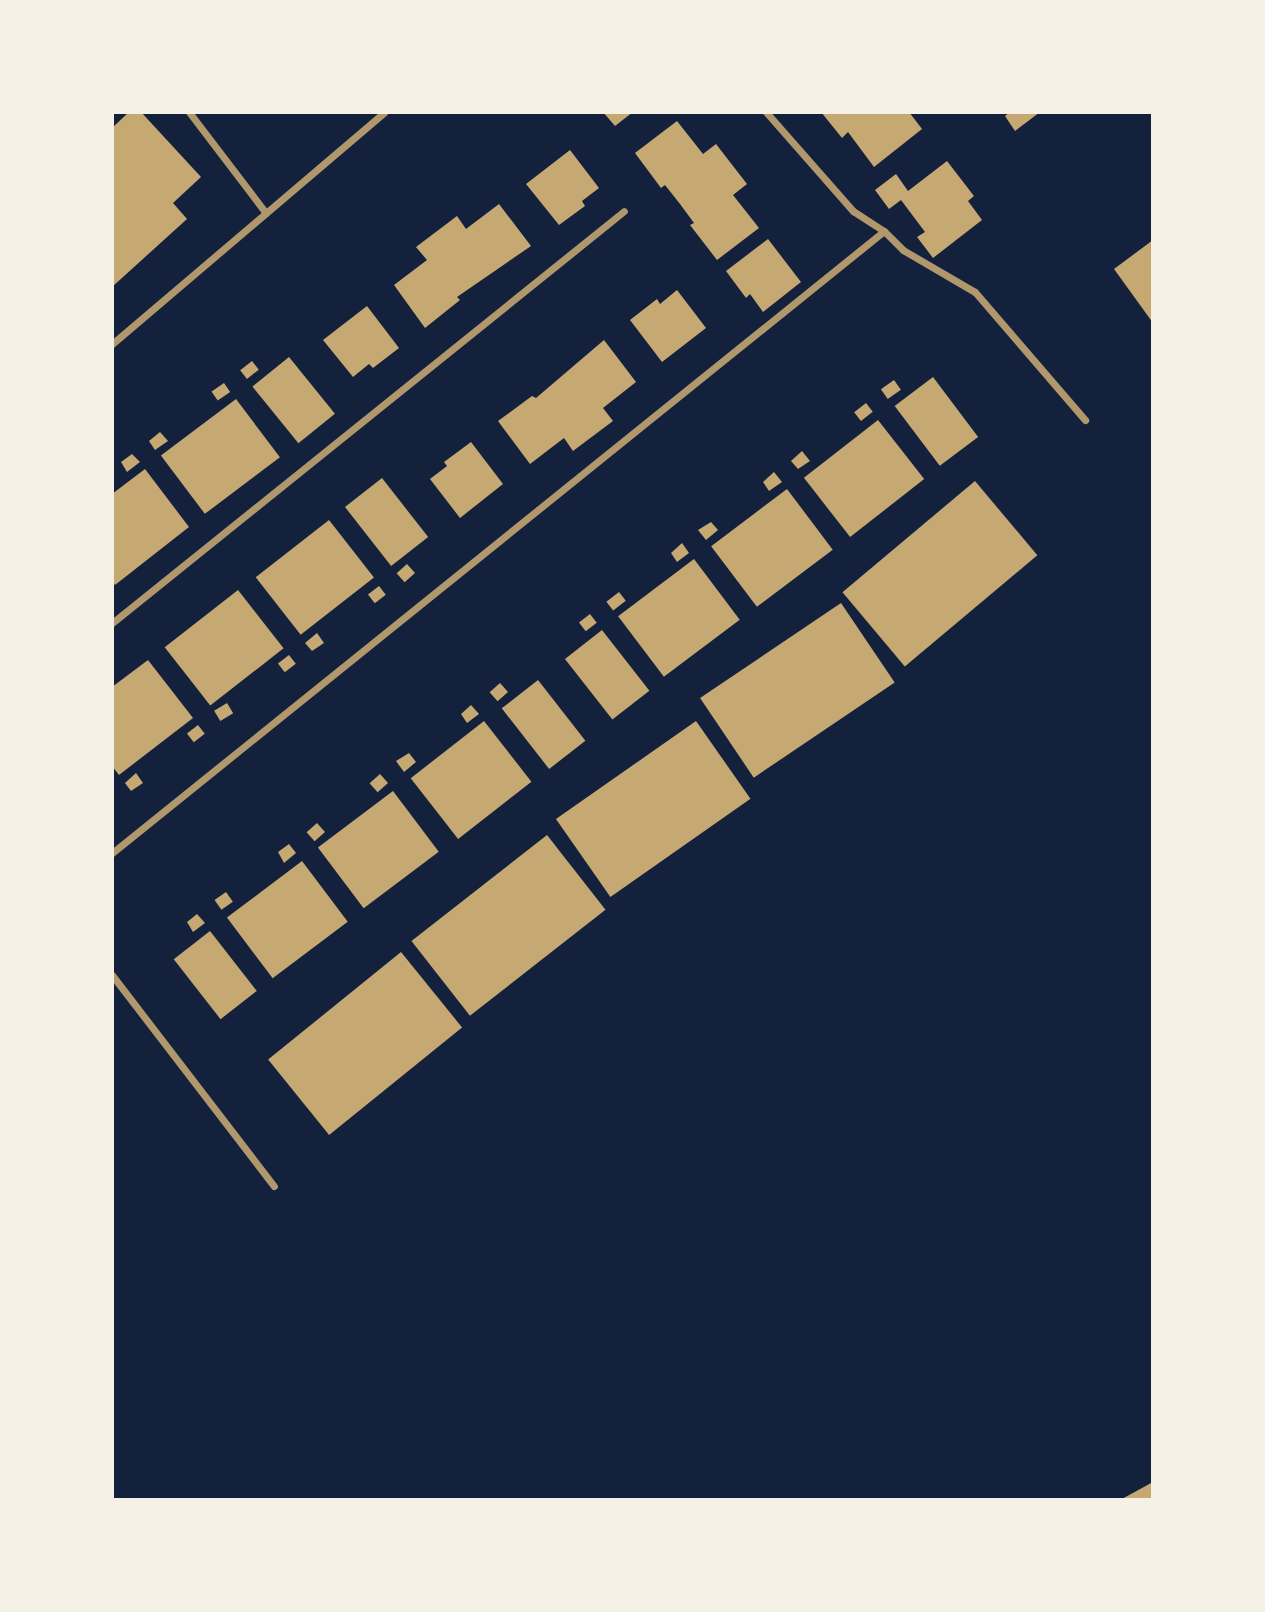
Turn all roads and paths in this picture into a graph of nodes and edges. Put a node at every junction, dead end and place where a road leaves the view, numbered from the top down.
1 (189, 112) edge
2 (385, 112) edge
3 (766, 112) edge
4 (624, 211) dead end
5 (266, 213) junction
6 (884, 231) junction
7 (112, 344) edge
8 (1084, 420) dead end
9 (112, 623) edge
10 (112, 853) edge
11 (112, 975) edge
12 (274, 1186) dead end

1 - 5 street
2 - 5 street
3 - 6 street
4 - 9 street
5 - 7 street
6 - 8 street
6 - 10 street
11 - 12 street

